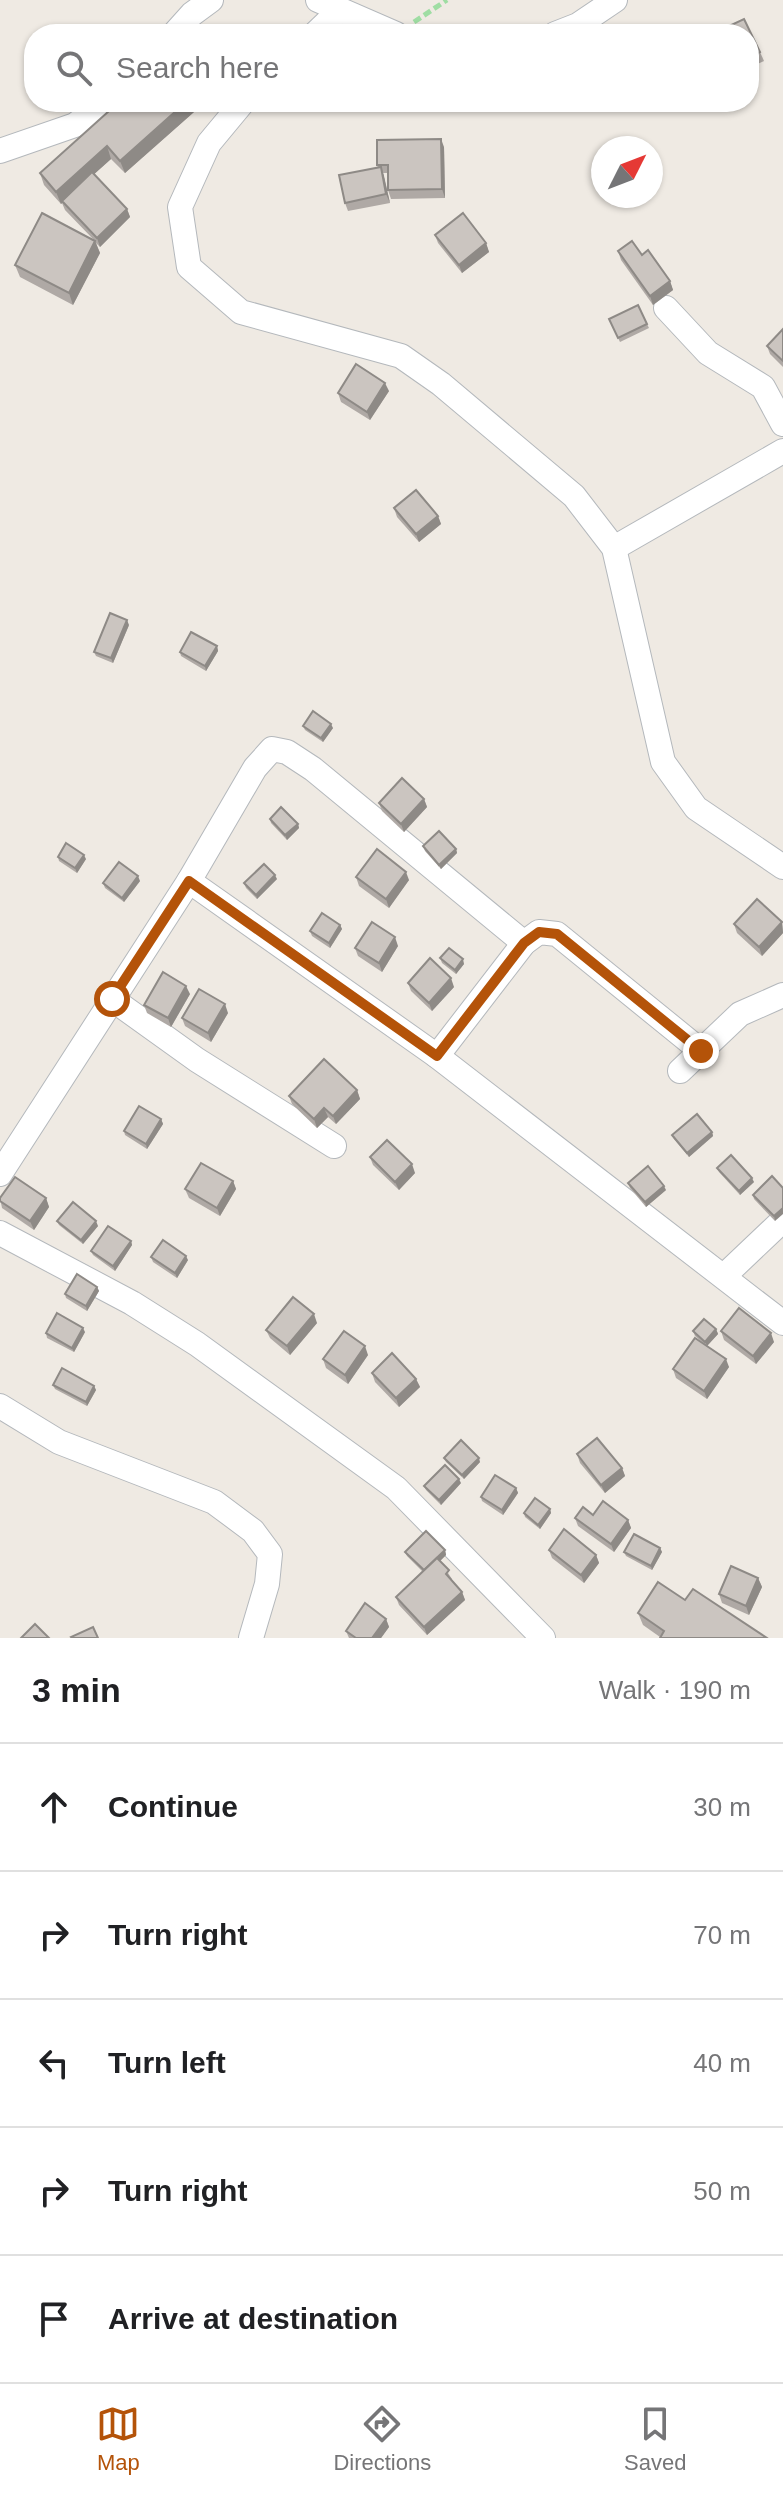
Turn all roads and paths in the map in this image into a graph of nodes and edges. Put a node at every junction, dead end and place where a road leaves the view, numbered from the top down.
1 (211, 0) edge
2 (318, 0) edge
3 (447, 0) edge
4 (615, 0) edge
5 (339, 11) junction
6 (183, 24) edge
7 (325, 24) edge
8 (371, 24) edge
9 (411, 24) edge
10 (579, 24) edge
11 (92, 112) edge
12 (235, 112) edge
13 (0, 151) edge
14 (666, 308) dead end
15 (783, 424) edge
16 (783, 451) edge
17 (614, 548) junction
18 (783, 867) edge
19 (189, 881) junction
20 (524, 943) junction
21 (783, 995) edge
22 (112, 999) junction
23 (701, 1051) junction
24 (437, 1056) junction
25 (680, 1071) dead end
26 (334, 1146) dead end
27 (0, 1174) edge
28 (783, 1220) edge
29 (0, 1233) edge
30 (724, 1276) junction
31 (783, 1323) edge
32 (0, 1406) edge
33 (251, 1638) edge
34 (543, 1638) edge

1 - 6 street
2 - 5 street
3 - 9 path
4 - 10 street
5 - 7 street
5 - 8 street
11 - 13 street
12 - 17 street
14 - 15 street
16 - 17 street
17 - 18 street
19 - 20 street
19 - 22 street
19 - 24 street
20 - 23 street
20 - 24 street
21 - 23 street
22 - 26 street
22 - 27 street
23 - 25 street
24 - 30 street
28 - 30 street
29 - 34 street
30 - 31 street
32 - 33 street

